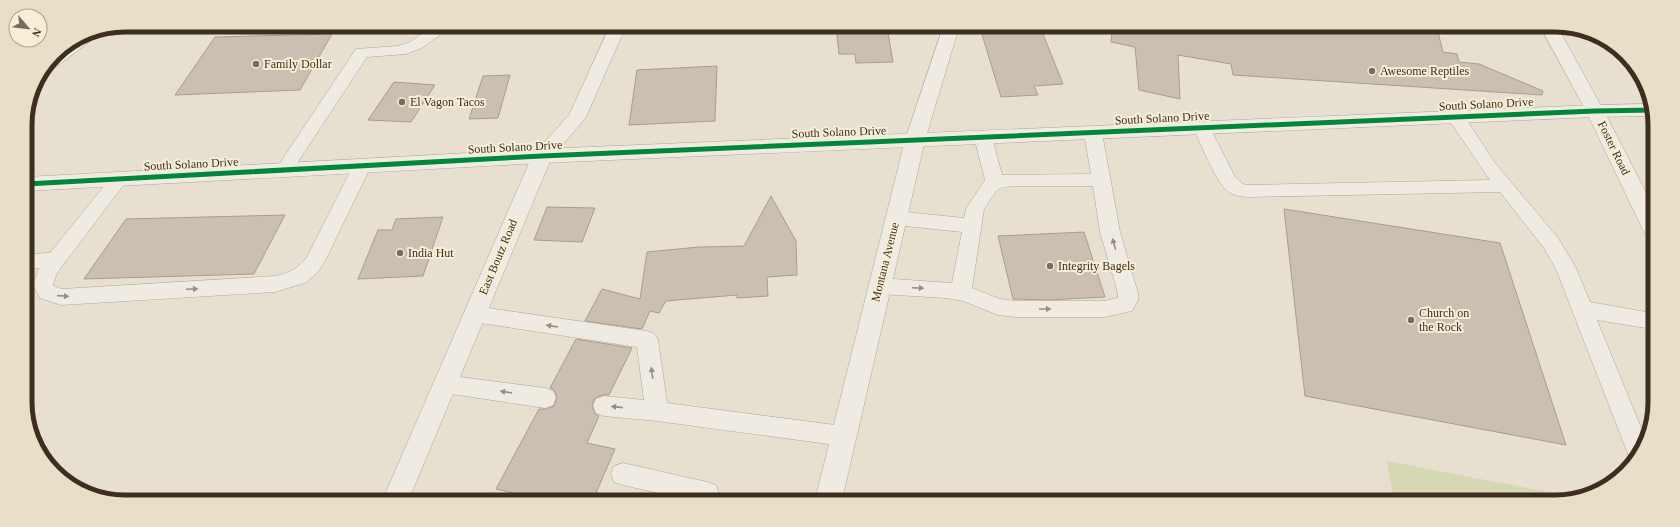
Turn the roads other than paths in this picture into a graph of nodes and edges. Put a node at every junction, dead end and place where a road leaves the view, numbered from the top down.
1 (434, 32) edge
2 (615, 32) edge
3 (949, 32) edge
4 (1551, 32) edge
5 (1647, 110) edge
6 (1595, 111) junction
7 (1456, 117) junction
8 (1202, 128) junction
9 (1093, 133) junction
10 (983, 137) junction
11 (915, 140) junction
12 (542, 156) junction
13 (362, 166) junction
14 (284, 170) junction
15 (119, 179) junction
16 (1102, 180) junction
17 (995, 182) junction
18 (32, 184) edge
19 (1504, 186) junction
20 (896, 218) junction
21 (1648, 218) edge
22 (972, 226) junction
23 (56, 260) junction
24 (32, 261) edge
25 (879, 286) junction
26 (961, 293) junction
27 (1583, 309) junction
28 (474, 314) junction
29 (1648, 320) edge
30 (445, 384) junction
31 (544, 398) dead end
32 (604, 406) dead end
33 (658, 411) junction
34 (843, 436) junction
35 (1637, 447) edge
36 (623, 474) dead end
37 (398, 495) edge
38 (705, 495) edge
39 (829, 495) edge

1 - 14 lane
2 - 12 street, East Boutz Road
3 - 11 street, Montana Avenue
4 - 6 street, Foster Road
5 - 6 street, South Solano Drive
6 - 7 street, South Solano Drive
6 - 21 street, Foster Road
7 - 8 street, South Solano Drive
7 - 19 lane
8 - 9 street, South Solano Drive
8 - 19 lane
9 - 10 street, South Solano Drive
9 - 16 lane
10 - 11 street, South Solano Drive
10 - 17 lane
11 - 12 street, South Solano Drive
11 - 20 street, Montana Avenue
12 - 13 street, South Solano Drive
12 - 28 street, East Boutz Road
13 - 14 street, South Solano Drive
23 -> 13 lane
14 - 15 street, South Solano Drive
15 - 18 street, South Solano Drive
15 - 23 lane
16 - 17 lane
26 -> 16 lane
17 - 22 lane
19 - 27 lane
20 - 22 lane
20 - 25 street, Montana Avenue
22 - 26 lane
23 - 24 lane
25 -> 26 lane
25 - 34 street, Montana Avenue
27 - 29 lane
27 - 35 lane
28 - 30 street, East Boutz Road
33 -> 28 lane
31 -> 30 lane
30 - 37 street, East Boutz Road
33 -> 32 lane
33 - 34 lane
34 - 39 street, Montana Avenue
36 - 38 lane

